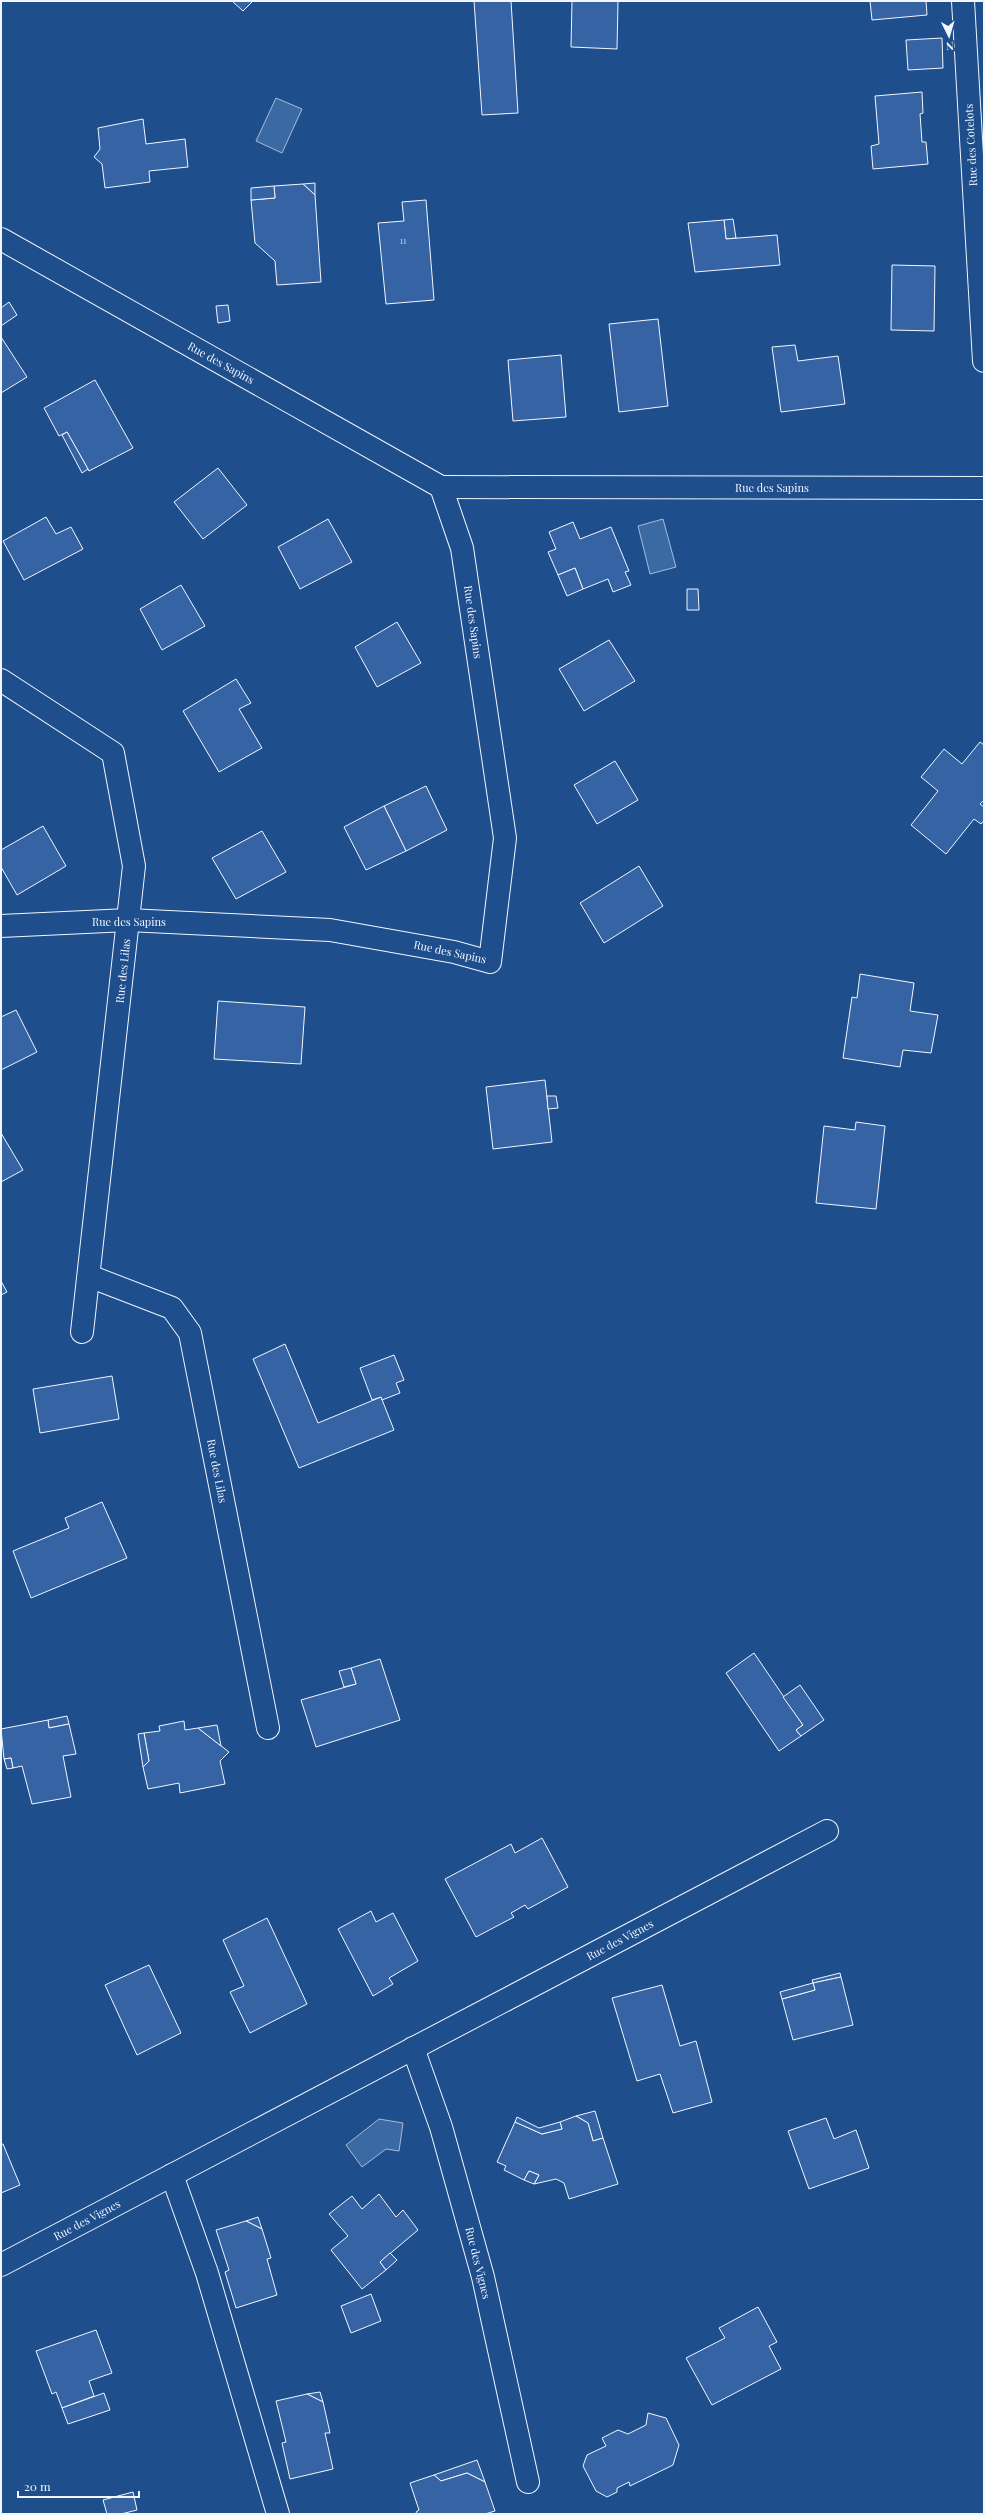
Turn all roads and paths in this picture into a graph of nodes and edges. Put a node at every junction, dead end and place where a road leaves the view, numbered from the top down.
1 (963, 1) edge
2 (1, 239) edge
3 (984, 361) edge
4 (441, 487) junction
5 (984, 488) edge
6 (1, 680) edge
7 (128, 920) junction
8 (1, 926) edge
9 (89, 1276) junction
10 (82, 1332) dead end
11 (268, 1728) dead end
12 (827, 1832) dead end
13 (413, 2048) junction
14 (172, 2175) junction
15 (1, 2265) edge
16 (528, 2482) dead end
17 (278, 2514) edge

1 - 3 street, Rue des Cotelots
2 - 4 street, Rue des Sapins
4 - 5 street, Rue des Sapins
4 - 7 street, Rue des Sapins
6 - 7 street, Rue des Lilas
7 - 8 street, Rue des Sapins
7 - 9 street, Rue des Lilas
9 - 10 street, Rue des Lilas
9 - 11 street, Rue des Lilas
12 - 13 street, Rue des Vignes
13 - 14 street, Rue des Vignes
13 - 16 street, Rue des Vignes
14 - 15 street, Rue des Vignes
14 - 17 street

